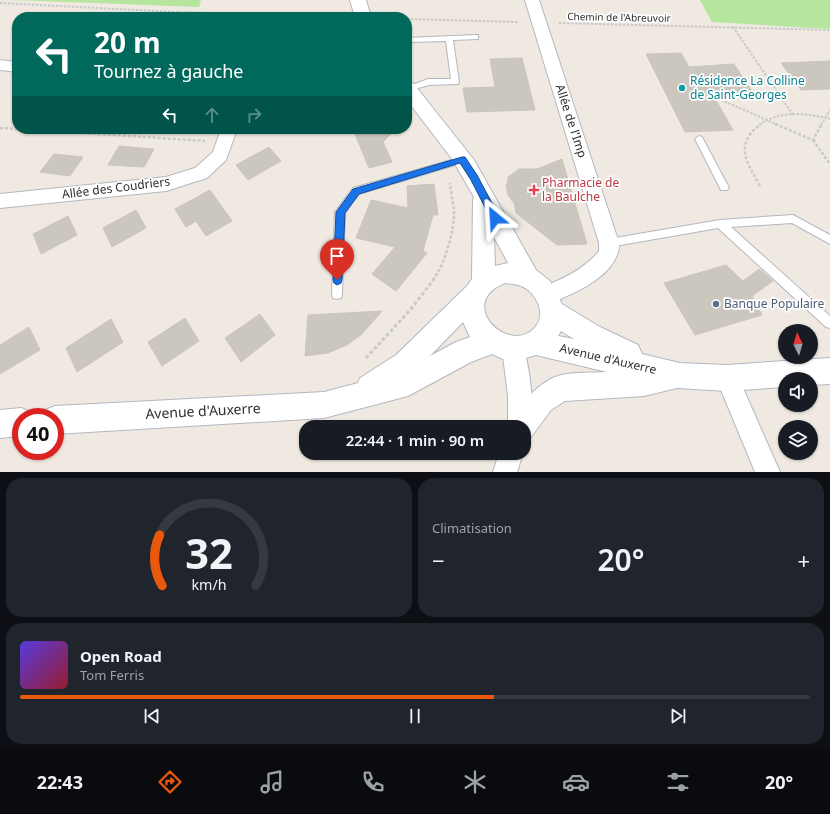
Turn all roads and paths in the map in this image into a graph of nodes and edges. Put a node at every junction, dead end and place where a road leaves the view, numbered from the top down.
1 (358, 0) edge
2 (532, 0) edge
3 (1, 4) edge
4 (176, 12) edge
5 (362, 12) edge
6 (412, 19) edge
7 (539, 22) junction
8 (733, 27) junction
9 (830, 30) edge
10 (475, 37) dead end
11 (449, 38) junction
12 (412, 40) edge
13 (0, 65) edge
14 (12, 66) edge
15 (412, 87) edge
16 (412, 93) edge
17 (710, 95) dead end
18 (830, 110) edge
19 (793, 115) junction
20 (826, 118) junction
21 (830, 119) edge
22 (767, 121) junction
23 (0, 128) edge
24 (12, 129) edge
25 (169, 134) edge
26 (227, 136) edge
27 (699, 139) dead end
28 (813, 140) junction
29 (462, 160) junction
30 (830, 164) edge
31 (443, 166) junction
32 (760, 186) dead end
33 (724, 187) dead end
34 (483, 195) junction
35 (0, 201) edge
36 (720, 224) junction
37 (830, 240) edge
38 (609, 243) junction
39 (528, 278) junction
40 (479, 288) junction
41 (337, 294) dead end
42 (549, 303) junction
43 (825, 313) edge
44 (830, 323) edge
45 (514, 344) junction
46 (365, 359) dead end
47 (830, 371) edge
48 (680, 376) junction
49 (727, 378) junction
50 (351, 398) junction
51 (64, 419) edge
52 (520, 420) edge
53 (526, 420) edge
54 (12, 423) edge
55 (0, 424) edge
56 (509, 460) edge
57 (505, 472) edge
58 (768, 472) edge

1 - 5 main road
2 - 7 street, Allée de l'Imp
3 - 4 path
6 - 7 path, Chemin de l'Abreuvoir
7 - 8 path, Chemin de l'Abreuvoir
7 - 38 street, Allée de l'Imp
8 - 9 path, Chemin de l'Abreuvoir
8 - 19 path
10 - 11 lane
11 - 12 lane
11 - 15 lane
13 - 14 street
16 - 29 main road
17 - 22 path
18 - 20 path
19 - 20 path
19 - 22 path
20 - 21 path
20 - 28 path
22 - 28 path
22 - 32 path
23 - 24 path
25 - 26 path
26 - 35 street, Allée des Coudriers
27 - 33 lane
28 - 30 path
29 - 31 lane
29 - 34 main road
31 - 41 lane
31 - 46 path
34 - 39 main road
34 - 40 main road
36 - 37 lane
36 - 38 lane
36 - 43 lane
38 - 42 street
39 - 40 main road
39 - 42 main road
40 - 45 main road
40 - 50 main road, Avenue d'Auxerre
42 - 45 main road
42 - 48 main road, Avenue d'Auxerre
43 - 44 lane
45 - 48 main road, Avenue d'Auxerre
45 - 50 main road, Avenue d'Auxerre
45 - 52 street
47 - 49 main road, Avenue d'Auxerre
48 - 49 main road, Avenue d'Auxerre
48 - 53 main road
49 - 58 street
50 - 51 main road, Avenue d'Auxerre
54 - 55 main road
56 - 57 street

